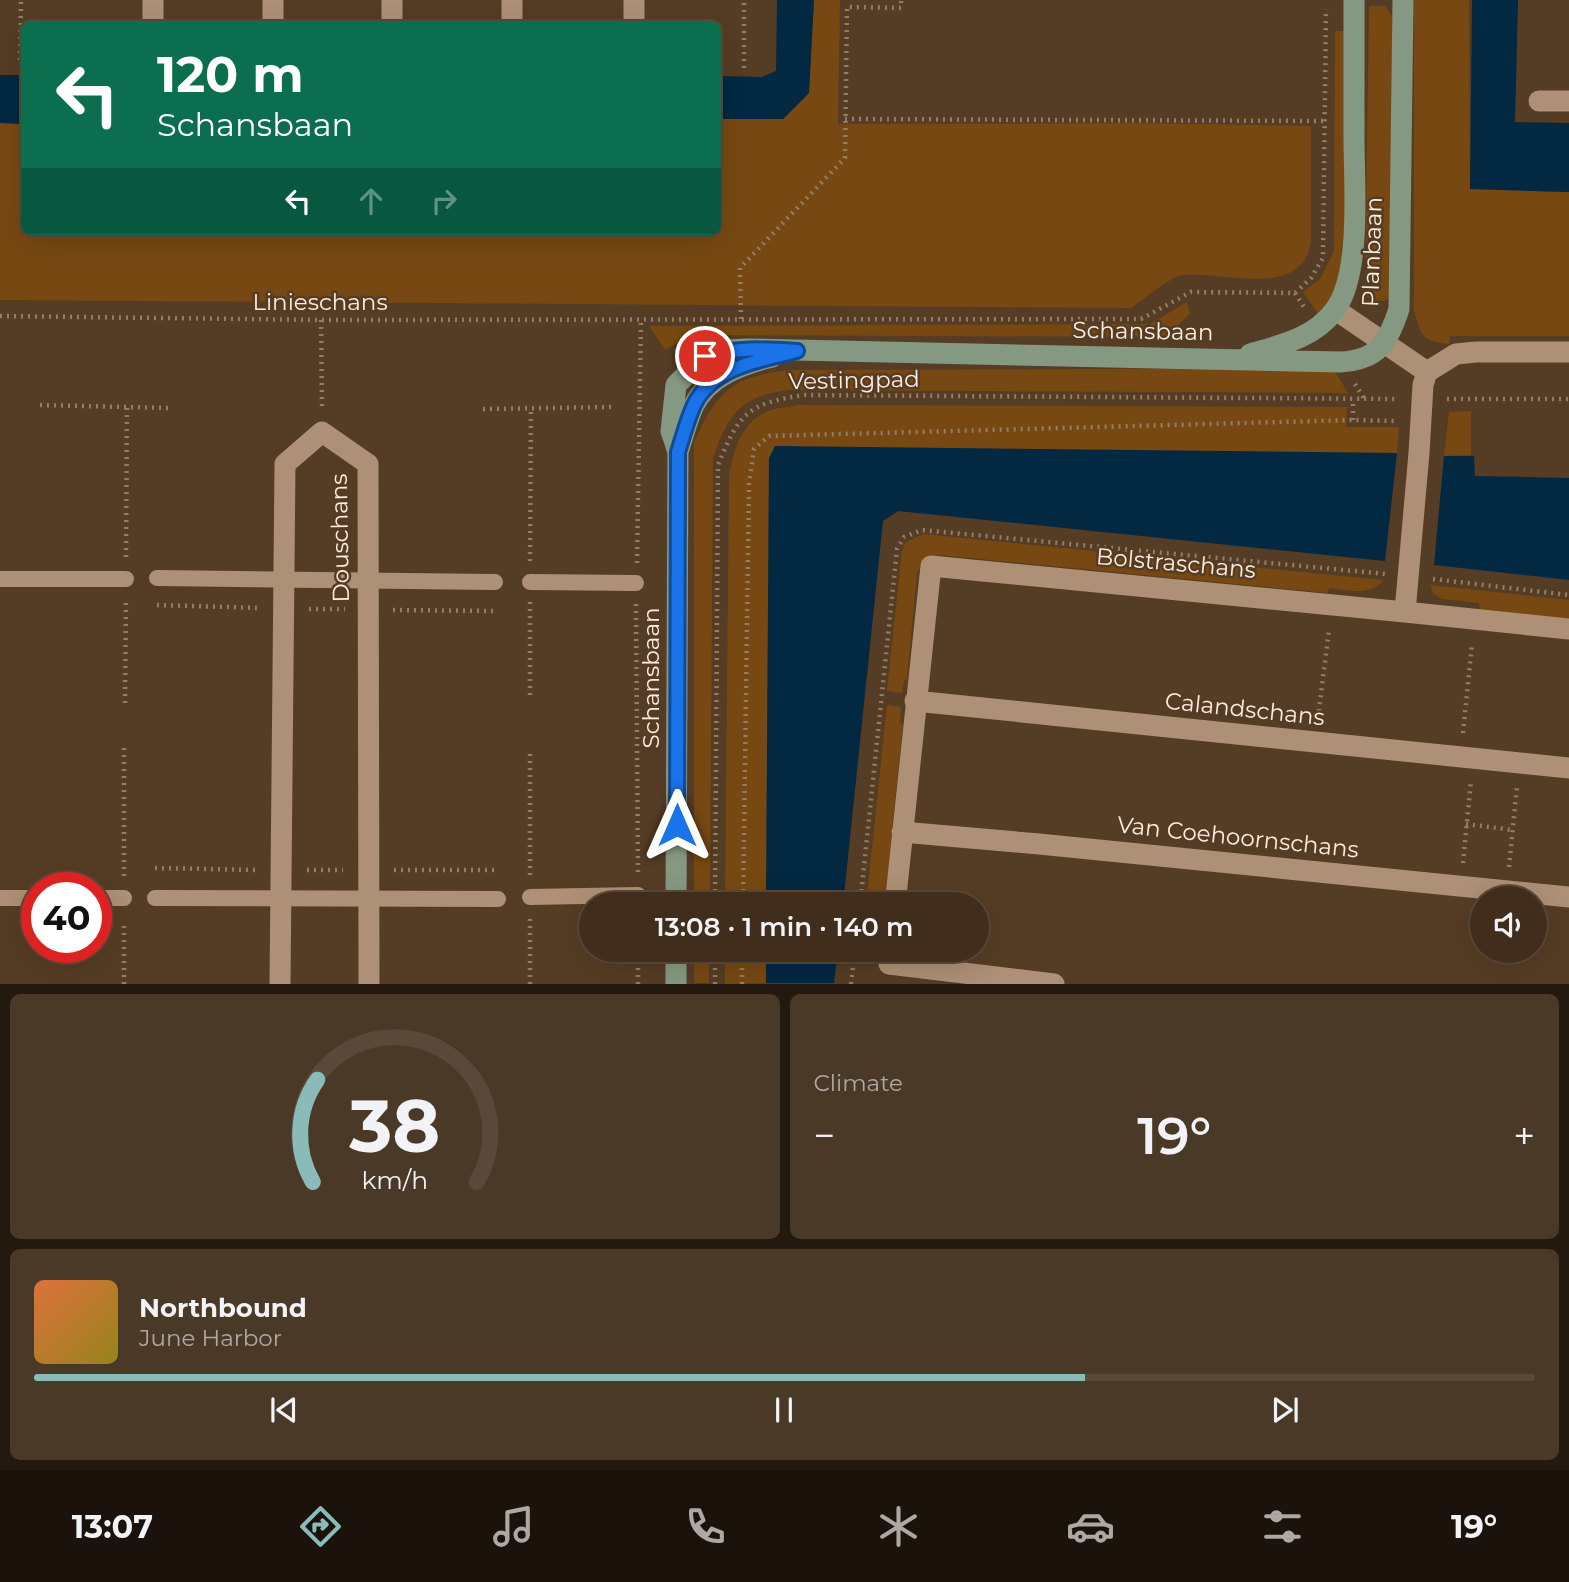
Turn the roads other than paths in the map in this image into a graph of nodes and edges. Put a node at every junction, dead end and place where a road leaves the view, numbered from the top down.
1 (153, 0) edge
2 (273, 0) edge
3 (392, 0) edge
4 (512, 0) edge
5 (634, 0) edge
6 (1354, 0) edge
7 (1403, 0) edge
8 (153, 21) edge
9 (273, 21) edge
10 (391, 21) edge
11 (512, 21) edge
12 (634, 21) edge
13 (1539, 101) dead end
14 (1569, 101) edge
15 (1336, 310) junction
16 (1385, 345) junction
17 (1569, 352) edge
18 (1236, 358) junction
19 (1427, 372) junction
20 (157, 578) dead end
21 (0, 579) edge
22 (126, 579) dead end
23 (284, 579) junction
24 (368, 581) junction
25 (495, 582) dead end
26 (530, 582) road end
27 (636, 583) road end
28 (1405, 611) junction
29 (1569, 629) edge
30 (915, 701) junction
31 (1569, 768) edge
32 (902, 832) junction
33 (676, 892) edge
34 (896, 892) edge
35 (579, 896) edge
36 (530, 897) road end
37 (1569, 897) edge
38 (0, 898) edge
39 (21, 898) edge
40 (112, 898) edge
41 (124, 898) road end
42 (155, 898) dead end
43 (281, 898) junction
44 (370, 899) junction
45 (498, 900) dead end
46 (676, 962) edge
47 (889, 966) edge
48 (280, 984) edge
49 (369, 984) edge
50 (676, 984) edge
51 (1054, 984) edge

1 - 8 street
2 - 9 street
3 - 10 street
4 - 11 street
5 - 12 street
6 - 15 street, Planbaan
7 - 16 street, Planbaan
13 - 14 street
15 - 16 street
15 - 18 street, Planbaan
16 - 18 street
16 - 19 street
17 - 19 street
18 - 33 street, Schansbaan
19 - 28 street
20 - 23 lane
21 - 22 lane
23 - 24 lane
23 - 24 street, Douschans
23 - 43 street, Douschans
24 - 25 lane
24 - 44 street, Douschans
26 - 27 lane
28 - 29 street, Bolstraschans
28 - 30 street, Bolstraschans
30 - 31 street, Calandschans
30 - 32 street, Bolstraschans
32 - 34 street, Bolstraschans
32 - 37 street, Van Coehoornschans
35 - 36 lane
38 - 39 lane
40 - 41 lane
42 - 43 lane
43 - 44 lane
43 - 48 street, Douschans
44 - 45 lane
44 - 49 street, Douschans
46 - 50 street
47 - 51 street

